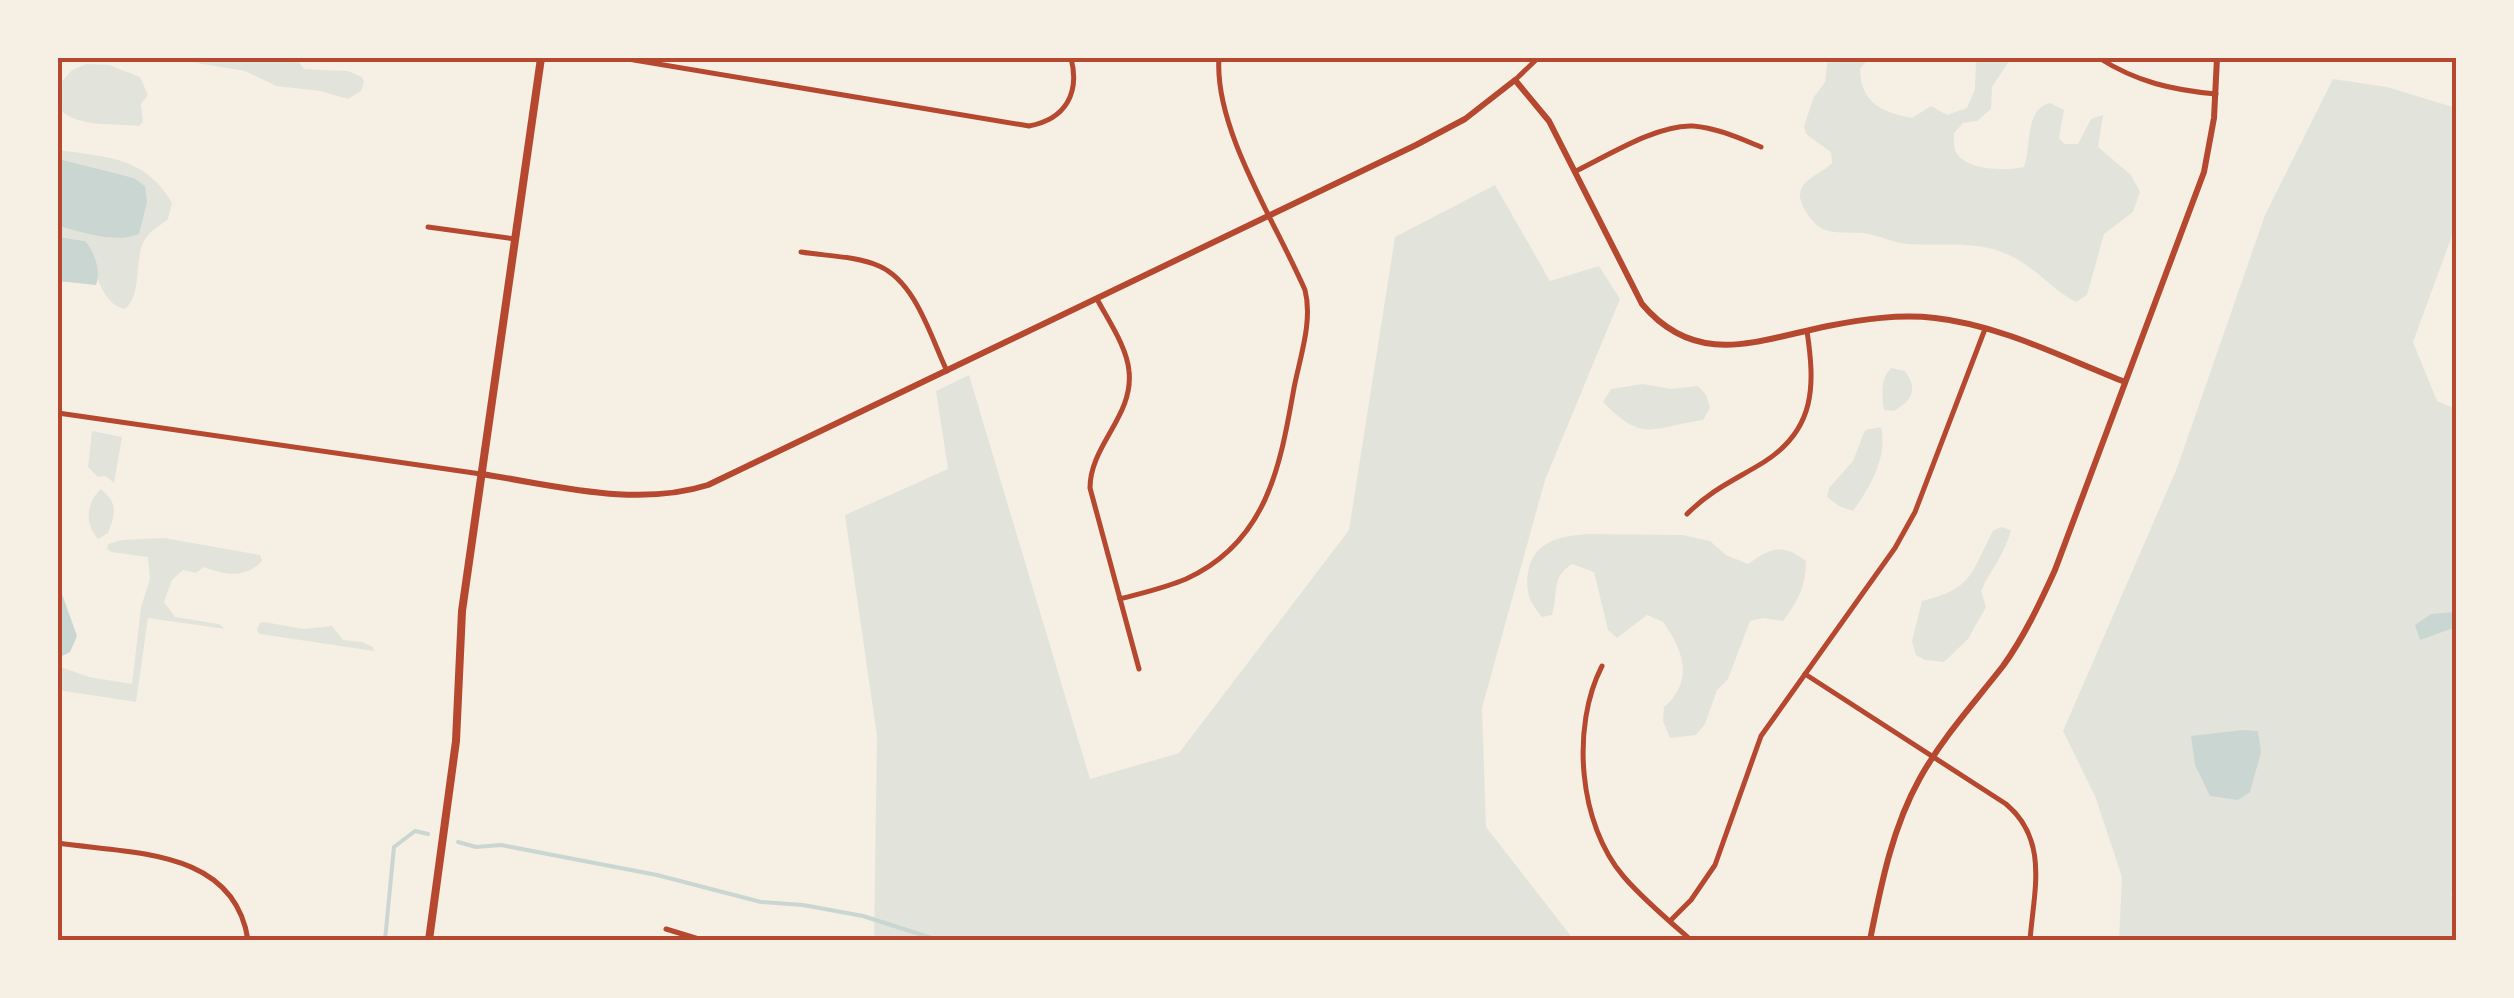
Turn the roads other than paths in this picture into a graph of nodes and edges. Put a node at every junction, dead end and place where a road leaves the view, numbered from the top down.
1 (541, 58) edge
2 (622, 58) edge
3 (1071, 58) edge
4 (1219, 58) edge
5 (1538, 58) edge
6 (2099, 58) edge
7 (2217, 58) edge
8 (1515, 80) junction
9 (2216, 94) junction
10 (1761, 146) dead end
11 (1576, 171) junction
12 (1270, 214) junction
13 (428, 227) dead end
14 (514, 240) junction
15 (801, 252) dead end
16 (1097, 299) junction
17 (1985, 330) junction
18 (1806, 331) junction
19 (947, 371) junction
20 (2125, 382) junction
21 (58, 413) edge
22 (481, 474) junction
23 (1687, 514) dead end
24 (1120, 599) junction
25 (1602, 666) dead end
26 (1140, 669) dead end
27 (1804, 674) junction
28 (1932, 757) junction
29 (58, 843) edge
30 (1670, 922) junction
31 (666, 929) dead end
32 (248, 940) edge
33 (429, 940) edge
34 (702, 940) edge
35 (1690, 940) edge
36 (1870, 940) edge
37 (2030, 940) edge

1 - 14 main road
2 - 3 street
4 - 12 street
5 - 8 street
6 - 9 street
7 - 9 street
8 - 11 street
8 - 12 street
9 - 20 street
10 - 11 street
11 - 18 street
12 - 16 street
12 - 24 street
13 - 14 street
14 - 22 main road
15 - 19 street
16 - 19 street
16 - 24 street
17 - 18 street
17 - 20 street
17 - 27 street
18 - 23 street
19 - 22 street
20 - 28 street
21 - 22 street
22 - 33 main road
24 - 26 street
25 - 30 street
27 - 28 street
27 - 30 street
28 - 36 street
28 - 37 street
29 - 32 street
30 - 35 street
31 - 34 street

